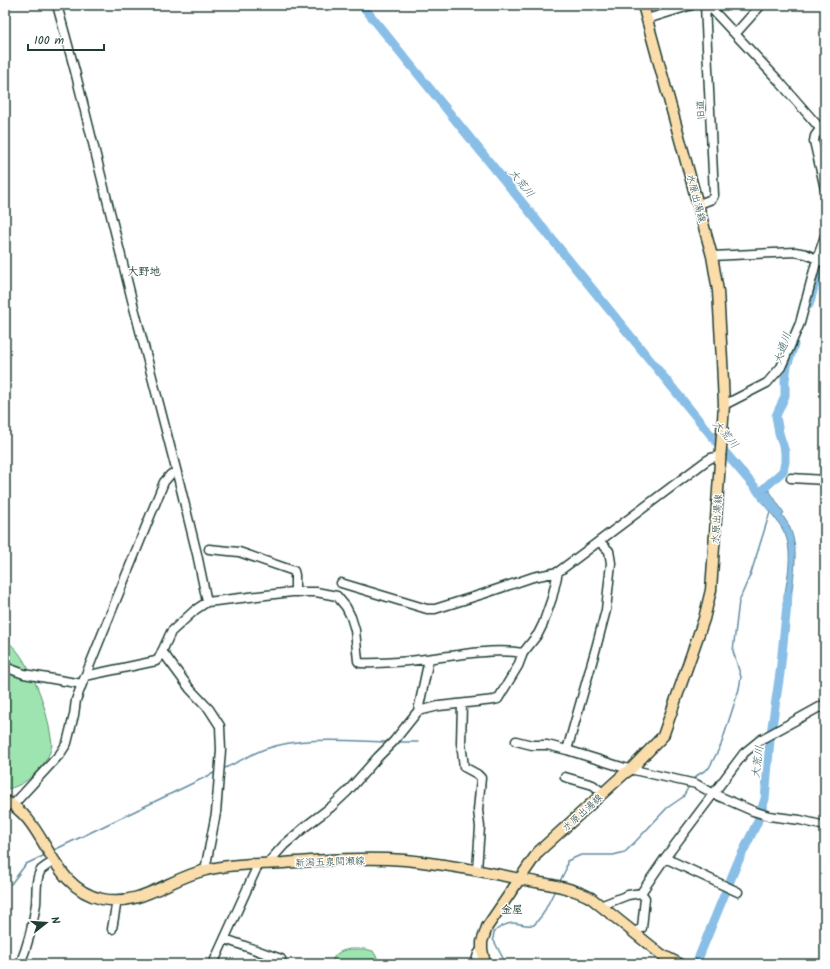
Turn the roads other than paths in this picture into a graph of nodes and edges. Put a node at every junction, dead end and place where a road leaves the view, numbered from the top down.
1 (57, 5) edge
2 (643, 5) edge
3 (692, 5) edge
4 (705, 5) edge
5 (708, 5) edge
6 (761, 5) edge
7 (647, 19) junction
8 (736, 33) junction
9 (823, 132) edge
10 (825, 189) edge
11 (699, 204) junction
12 (825, 236) edge
13 (712, 256) junction
14 (820, 260) edge
15 (724, 405) junction
16 (720, 457) junction
17 (176, 471) junction
18 (791, 478) dead end
19 (825, 480) edge
20 (600, 542) junction
21 (209, 549) dead end
22 (558, 572) junction
23 (341, 583) dead end
24 (295, 592) junction
25 (207, 602) junction
26 (162, 652) junction
27 (523, 653) junction
28 (429, 659) junction
29 (5, 667) edge
30 (84, 680) junction
31 (462, 704) junction
32 (825, 704) edge
33 (418, 711) junction
34 (516, 741) dead end
35 (567, 750) junction
36 (631, 769) junction
37 (565, 777) dead end
38 (603, 793) junction
39 (714, 794) junction
40 (9, 803) edge
41 (825, 826) edge
42 (50, 855) junction
43 (665, 858) junction
44 (262, 864) junction
45 (205, 870) junction
46 (477, 870) junction
47 (519, 879) junction
48 (738, 892) dead end
49 (641, 893) junction
50 (117, 900) junction
51 (600, 906) junction
52 (112, 929) dead end
53 (634, 932) junction
54 (225, 939) junction
55 (482, 949) junction
56 (20, 964) edge
57 (213, 964) edge
58 (279, 964) edge
59 (475, 964) edge
60 (486, 964) edge
61 (678, 964) edge

1 - 17 street
2 - 7 main road, 水原出湯線
3 - 7 street
4 - 11 street, 旧道
5 - 8 street
6 - 8 street
7 - 11 main road, 水原出湯線
8 - 9 street
9 - 10 street
11 - 13 main road, 水原出湯線
12 - 14 street
13 - 14 street
13 - 15 main road, 水原出湯線
14 - 15 street
15 - 16 main road, 水原出湯線
16 - 20 street
16 - 36 main road, 水原出湯線
17 - 25 street
17 - 30 street
18 - 19 street
20 - 22 street
20 - 35 street
21 - 24 street
22 - 23 street
22 - 27 street
24 - 25 street
24 - 28 street
25 - 26 street
26 - 30 street
26 - 45 street
27 - 28 street
27 - 31 street
28 - 33 street
29 - 30 street
30 - 40 street
31 - 33 street
31 - 46 street
32 - 39 street
33 - 44 street
34 - 35 street
35 - 36 street
36 - 38 main road, 水原出湯線
36 - 39 street
37 - 38 street
38 - 47 main road, 水原出湯線
39 - 41 street
39 - 43 street
40 - 42 main road, 新潟五泉間瀬線
42 - 50 main road, 新潟五泉間瀬線
42 - 56 street
43 - 48 street
43 - 49 street
44 - 45 main road, 新潟五泉間瀬線
44 - 46 main road, 新潟五泉間瀬線
44 - 54 street
45 - 50 main road, 新潟五泉間瀬線
46 - 47 main road, 新潟五泉間瀬線
47 - 51 main road, 新潟五泉間瀬線
47 - 55 main road, 水原出湯線
49 - 51 street
49 - 53 street
50 - 52 street
51 - 53 main road, 新潟五泉間瀬線
53 - 61 main road, 新潟五泉間瀬線
54 - 57 street
54 - 58 street
55 - 59 street
55 - 60 main road, 水原出湯線

